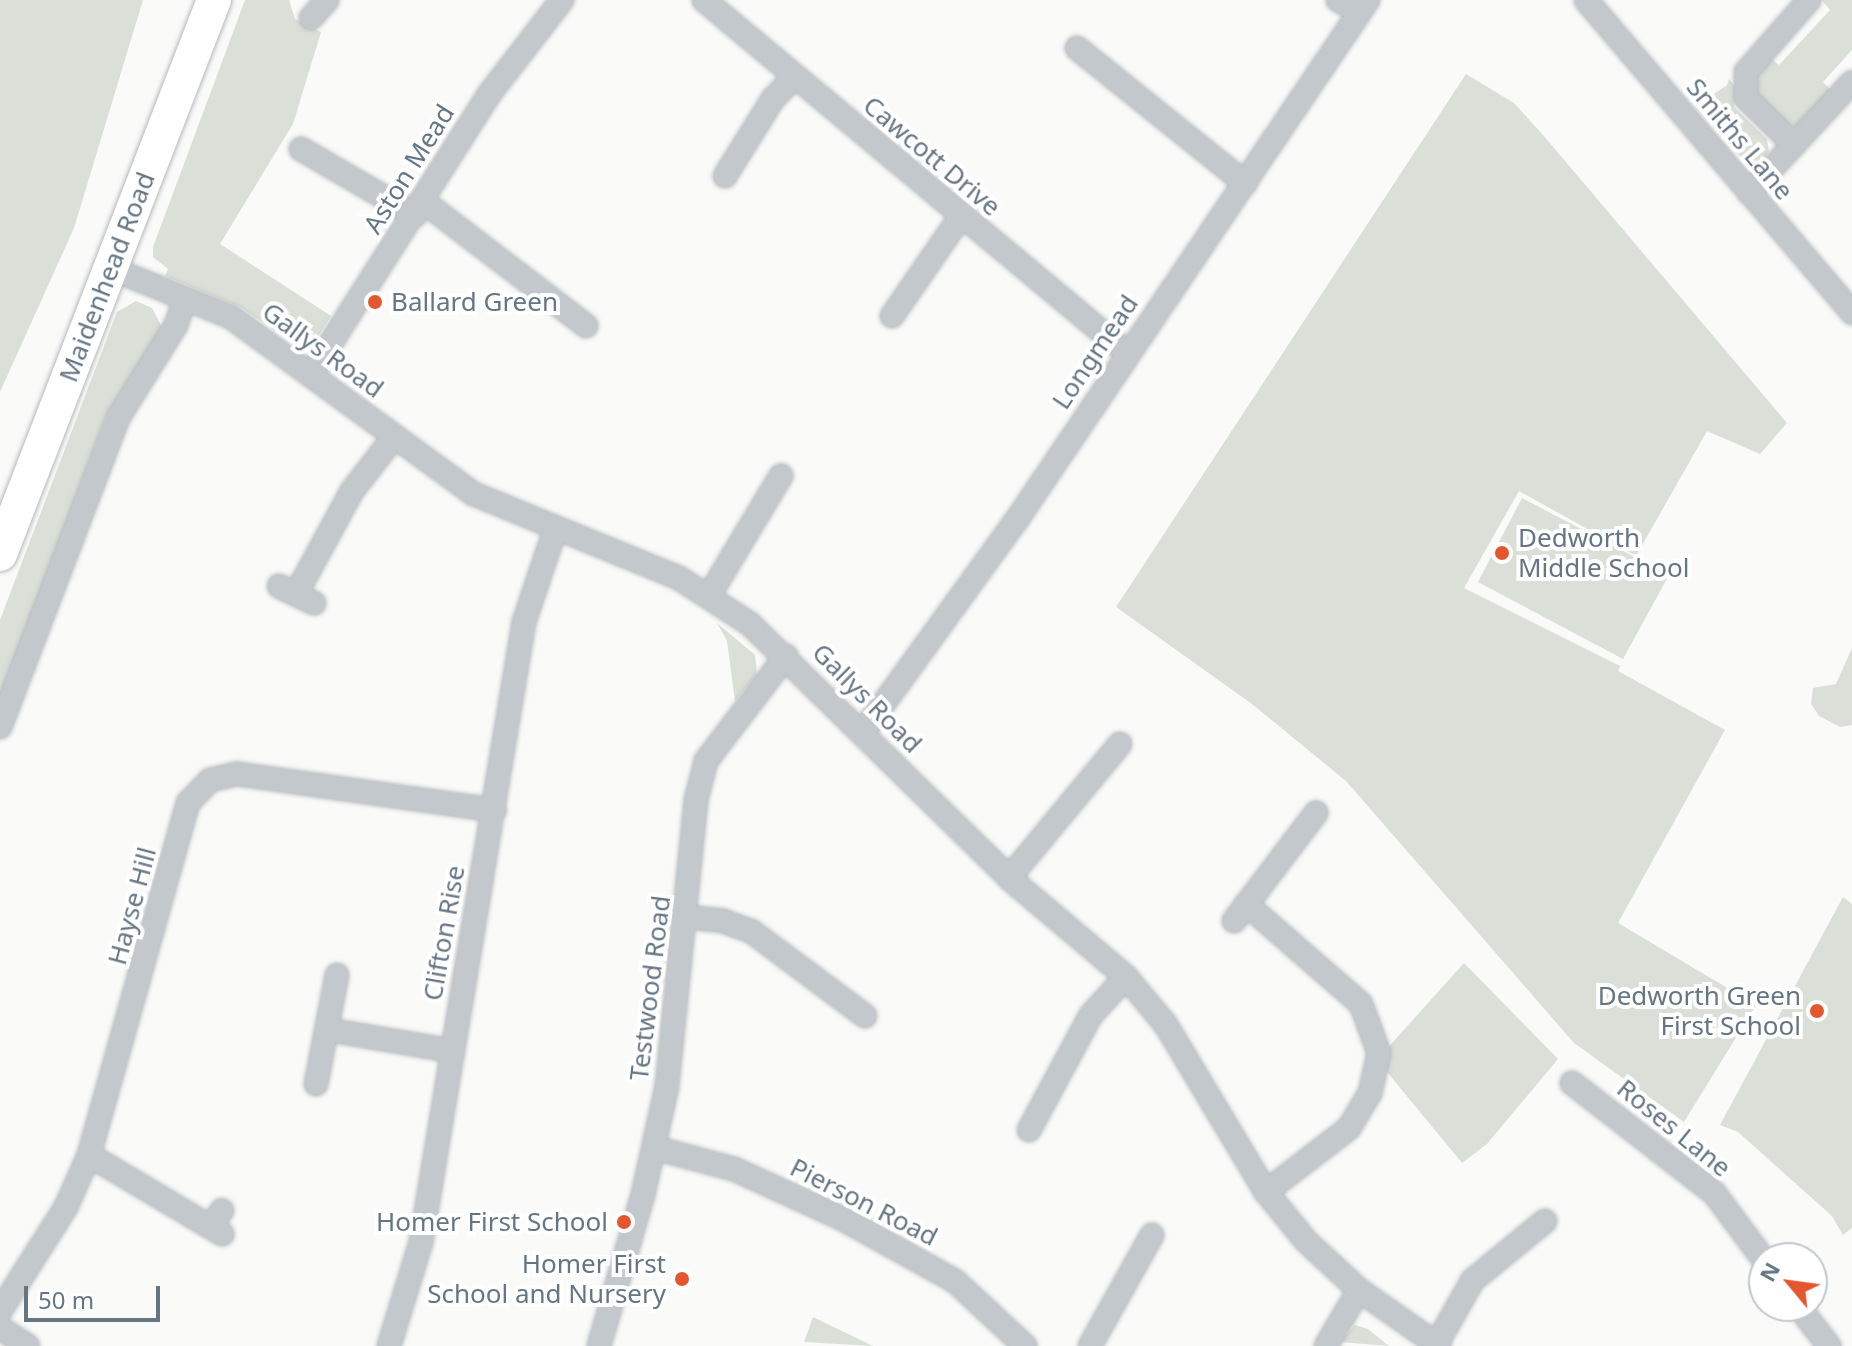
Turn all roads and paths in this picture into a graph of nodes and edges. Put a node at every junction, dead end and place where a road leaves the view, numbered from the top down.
1 (214, 0) edge
2 (562, 0) edge
3 (704, 0) edge
4 (1338, 0) edge
5 (1586, 0) edge
6 (1809, 0) edge
7 (1364, 6) edge
8 (1077, 47) dead end
9 (793, 78) junction
10 (1852, 82) edge
11 (1794, 145) junction
12 (301, 149) dead end
13 (725, 176) dead end
14 (1245, 183) junction
15 (1749, 193) junction
16 (420, 208) junction
17 (961, 216) junction
18 (110, 268) junction
19 (185, 299) junction
20 (1852, 313) edge
21 (891, 317) dead end
22 (586, 326) dead end
23 (1127, 353) junction
24 (311, 374) junction
25 (394, 437) junction
26 (782, 477) dead end
27 (555, 530) junction
28 (0, 554) edge
29 (296, 594) dead end
30 (710, 594) junction
31 (786, 656) junction
32 (0, 727) edge
33 (863, 732) junction
34 (1121, 744) dead end
35 (494, 810) junction
36 (1316, 813) dead end
37 (1009, 878) junction
38 (687, 917) junction
39 (337, 975) dead end
40 (1126, 977) junction
41 (865, 1016) dead end
42 (329, 1030) junction
43 (453, 1051) junction
44 (1572, 1083) dead end
45 (316, 1084) dead end
46 (1029, 1130) dead end
47 (655, 1148) junction
48 (89, 1155) junction
49 (1266, 1192) junction
50 (1544, 1221) dead end
51 (218, 1223) dead end
52 (1152, 1235) dead end
53 (1751, 1242) edge
54 (1359, 1290) junction
55 (0, 1311) edge
56 (1810, 1322) edge
57 (0, 1328) edge
58 (1438, 1345) edge
59 (28, 1346) edge
60 (389, 1346) edge
61 (599, 1346) edge
62 (1025, 1346) edge
63 (1090, 1346) edge
64 (1326, 1346) edge
65 (1829, 1346) edge

1 - 18 main road, Maidenhead Road
2 - 16 street, Aston Mead
3 - 9 street, Cawcott Drive
4 - 7 street
5 - 15 street, Smiths Lane
6 - 11 street
7 - 14 street, Longmead
8 - 14 street
9 - 13 street
9 - 17 street, Cawcott Drive
10 - 11 street
11 - 15 street
12 - 16 street
14 - 23 street, Longmead
15 - 20 street, Smiths Lane
16 - 22 street
16 - 24 street, Aston Mead
17 - 21 street
17 - 23 street, Cawcott Drive
18 - 19 street, Gallys Road
18 - 28 main road, Maidenhead Road
19 - 24 street, Gallys Road
19 - 32 street
23 - 33 street, Longmead
24 - 25 street, Gallys Road
25 - 27 street, Gallys Road
25 - 29 street
26 - 30 street
27 - 30 street, Gallys Road
27 - 35 street, Clifton Rise
30 - 31 street, Gallys Road
31 - 33 street, Gallys Road
31 - 38 street, Testwood Road
33 - 37 street, Gallys Road
34 - 37 street
35 - 43 street, Clifton Rise
35 - 48 street, Hayse Hill
36 - 49 street
37 - 40 street, Gallys Road
38 - 41 street
38 - 47 street, Testwood Road
39 - 42 street
40 - 46 street
40 - 49 street, Gallys Road
42 - 43 street
42 - 45 street
43 - 60 street, Clifton Rise
44 - 53 street, Roses Lane
47 - 61 street, Testwood Road
47 - 62 street, Pierson Road
48 - 51 street
48 - 55 street, Hayse Hill
49 - 54 street, Gallys Road
50 - 58 street
52 - 63 street
54 - 58 street, Gallys Road
54 - 64 street
56 - 65 street
57 - 59 street

